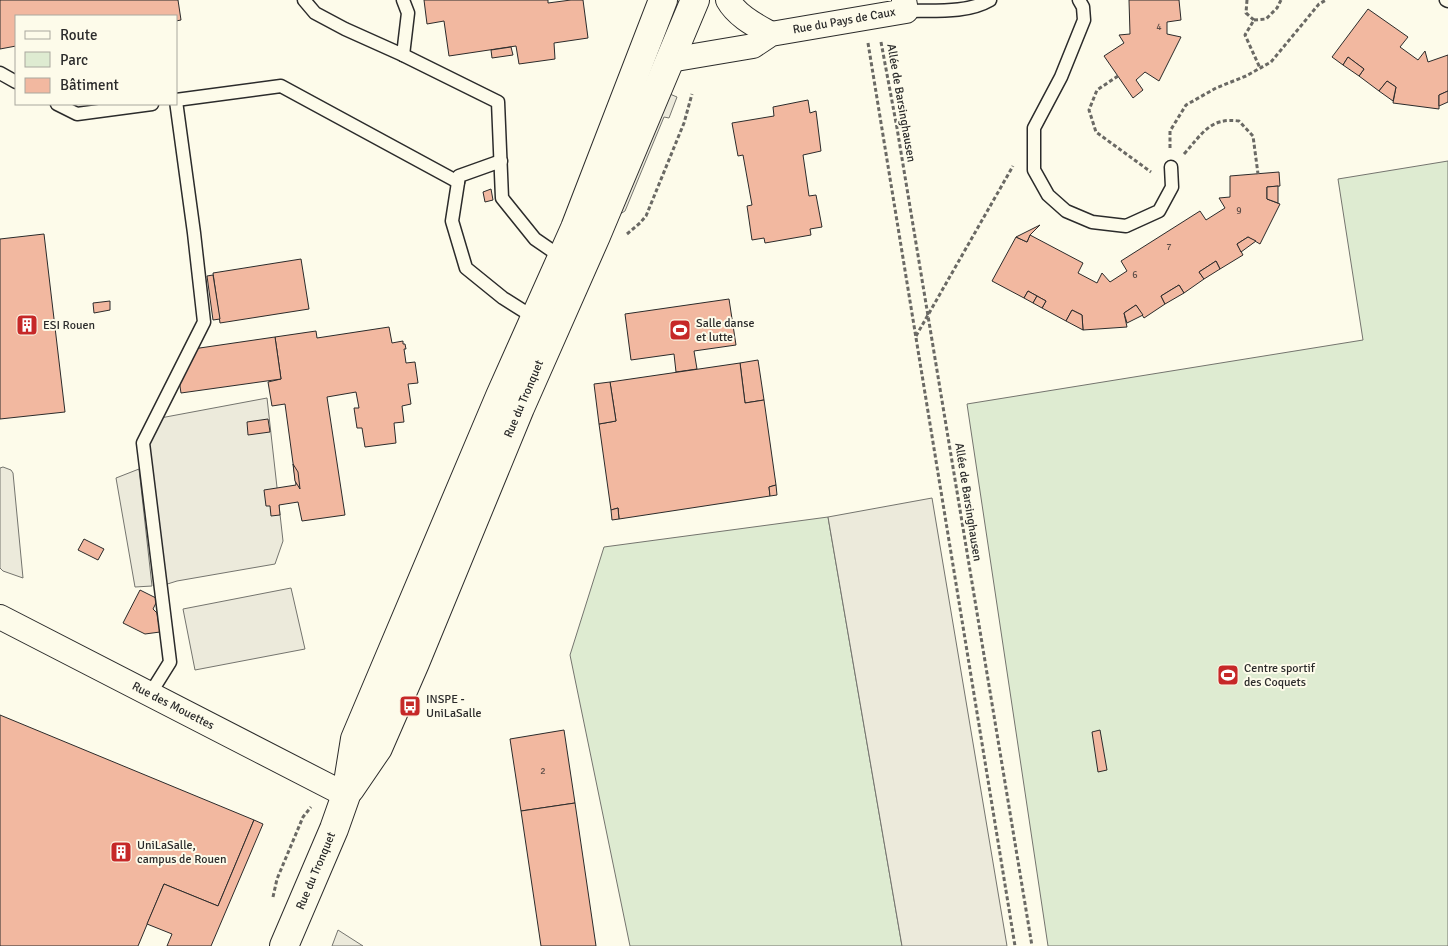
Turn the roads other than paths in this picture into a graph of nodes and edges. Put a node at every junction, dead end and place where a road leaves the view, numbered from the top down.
1 (304, 0) edge
2 (403, 0) edge
3 (663, 0) edge
4 (695, 0) edge
5 (728, 0) edge
6 (990, 0) edge
7 (1079, 0) edge
8 (905, 6) edge
9 (771, 34) junction
10 (403, 56) junction
11 (670, 60) junction
12 (0, 73) edge
13 (15, 81) edge
14 (178, 101) edge
15 (59, 105) edge
16 (144, 105) edge
17 (177, 105) edge
18 (500, 161) junction
19 (1171, 167) road end
20 (458, 182) junction
21 (573, 260) junction
22 (545, 325) junction
23 (0, 617) edge
24 (150, 694) junction
25 (346, 795) junction
26 (284, 946) edge

1 - 10 lane
2 - 10 lane
3 - 21 street, Rue du Tronquet
4 - 11 street, Rue du Tronquet
5 - 9 street
6 - 8 lane
7 - 19 lane
8 - 9 street, Rue du Pays de Caux
9 - 11 street, Rue du Pays de Caux
10 - 18 lane
11 - 21 street, Rue du Tronquet
12 - 13 lane
14 - 20 lane
15 - 16 lane
17 - 24 lane
18 - 20 lane
18 - 21 lane
20 - 22 lane
21 - 22 street, Rue du Tronquet
22 - 25 street, Rue du Tronquet
23 - 24 street, Rue des Mouettes
24 - 25 street, Rue des Mouettes
25 - 26 street, Rue du Tronquet

